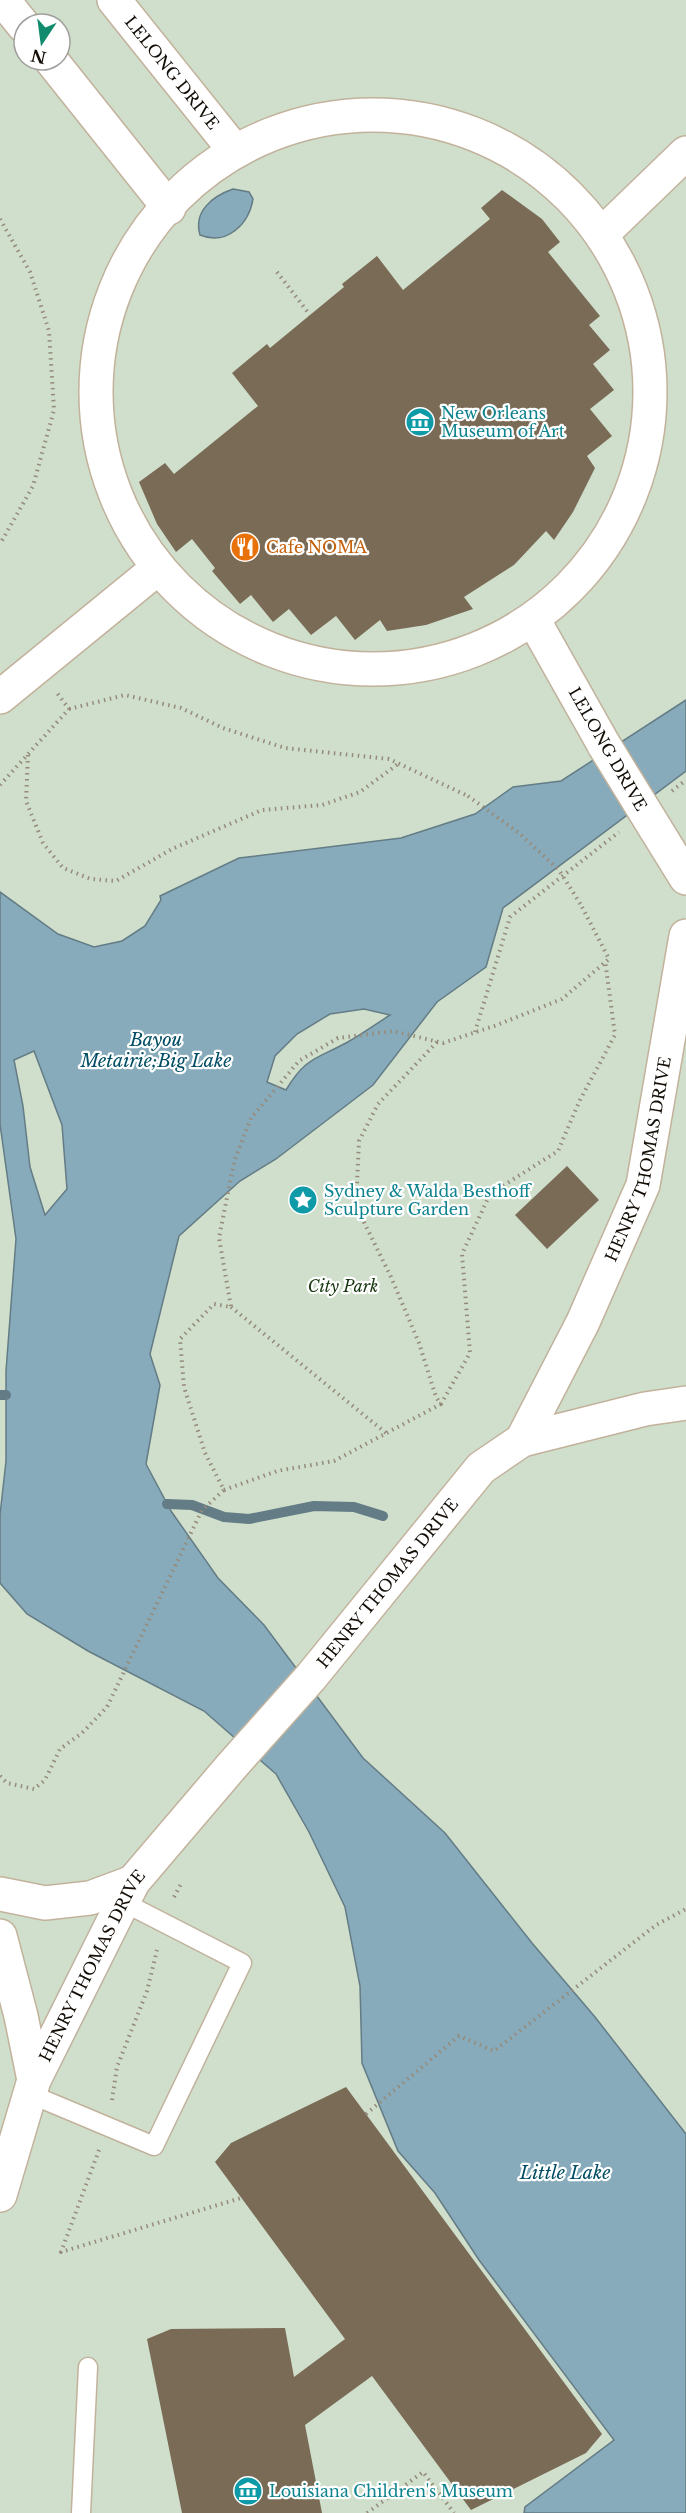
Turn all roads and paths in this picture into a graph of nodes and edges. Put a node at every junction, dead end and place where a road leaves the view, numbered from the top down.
1 (3, 0) edge
2 (114, 0) edge
3 (13, 12) edge
4 (61, 72) edge
5 (231, 146) junction
6 (686, 153) edge
7 (169, 208) junction
8 (0, 219) edge
9 (602, 234) junction
10 (277, 272) dead end
11 (310, 315) dead end
12 (0, 544) edge
13 (158, 568) junction
14 (533, 619) junction
15 (0, 697) edge
16 (61, 699) dead end
17 (69, 710) junction
18 (28, 755) junction
19 (398, 764) junction
20 (686, 780) edge
21 (0, 785) edge
22 (668, 795) dead end
23 (621, 830) dead end
24 (686, 878) edge
25 (686, 936) edge
26 (605, 962) junction
27 (475, 1032) junction
28 (437, 1041) junction
29 (231, 1308) junction
30 (686, 1403) edge
31 (441, 1404) junction
32 (387, 1433) junction
33 (522, 1440) junction
34 (224, 1490) junction
35 (0, 1776) edge
36 (188, 1873) dead end
37 (128, 1892) junction
38 (0, 1894) edge
39 (686, 1909) edge
40 (163, 1923) junction
41 (0, 1936) edge
42 (32, 2087) junction
43 (366, 2114) dead end
44 (108, 2127) junction
45 (0, 2195) edge
46 (242, 2198) dead end
47 (88, 2367) dead end
48 (81, 2513) edge
49 (367, 2513) edge
50 (454, 2513) edge

1 - 3 street
2 - 5 street, LELONG DRIVE
4 - 7 street
5 - 7 street
5 - 9 street
6 - 9 street
7 - 13 street
8 - 12 path
9 - 14 street
10 - 11 path
13 - 14 street
13 - 15 street
14 - 24 street, LELONG DRIVE, bridge
16 - 17 path
17 - 18 path
17 - 19 path
18 - 19 path
18 - 21 path
19 - 26 path, bridge
20 - 22 path
23 - 27 path
25 - 33 street, HENRY THOMAS DRIVE
26 - 27 path
26 - 31 path
27 - 28 path
28 - 29 path
28 - 31 path
29 - 32 path
29 - 34 path
30 - 33 street
31 - 32 path
32 - 34 path
33 - 37 street, HENRY THOMAS DRIVE
34 - 35 path
36 - 40 path
37 - 38 street
37 - 40 lane
37 - 42 street, HENRY THOMAS DRIVE
39 - 43 path
40 - 44 path
40 - 44 lane
41 - 42 street
42 - 44 lane
42 - 45 street, HENRY THOMAS DRIVE
44 - 46 path
47 - 48 lane
49 - 50 path

